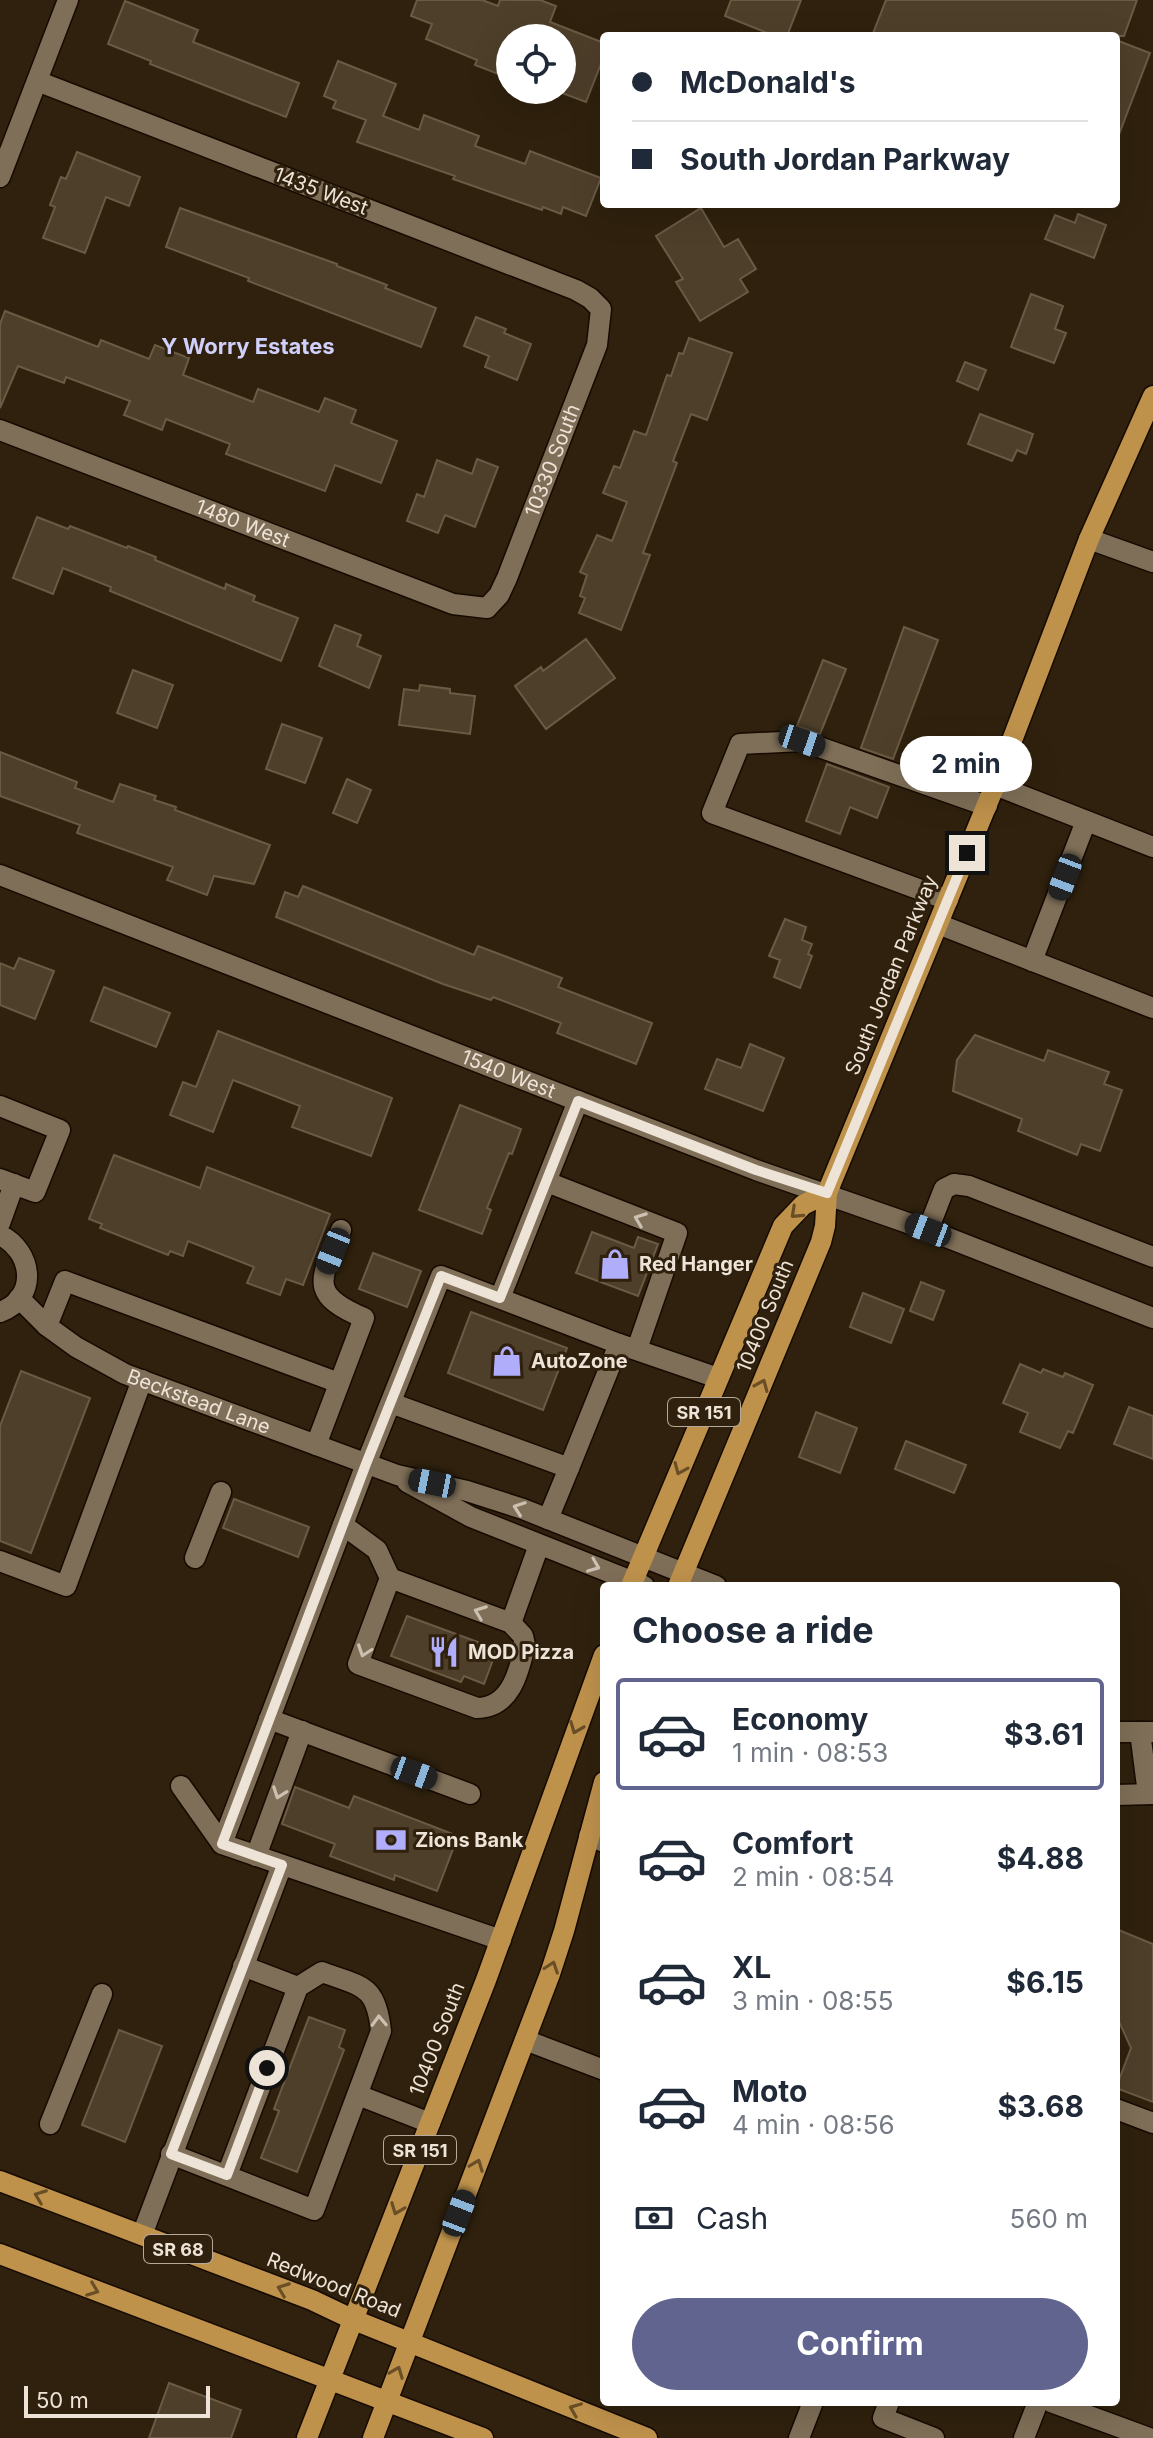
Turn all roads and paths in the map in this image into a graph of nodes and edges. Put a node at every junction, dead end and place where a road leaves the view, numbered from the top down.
1 (68, 0) edge
2 (37, 81) junction
3 (0, 177) edge
4 (601, 309) joint
5 (1153, 396) edge
6 (0, 430) edge
7 (1089, 539) junction
8 (1153, 562) edge
9 (487, 608) joint
10 (995, 785) junction
11 (987, 806) junction
12 (1086, 821) junction
13 (1153, 847) edge
14 (0, 875) edge
15 (948, 900) junction
16 (938, 924) junction
17 (1032, 961) junction
18 (1153, 1008) edge
19 (578, 1101) junction
20 (0, 1106) edge
21 (7, 1181) edge
22 (547, 1182) junction
23 (827, 1193) junction
24 (0, 1223) edge
25 (341, 1230) dead end
26 (928, 1230) junction
27 (0, 1235) edge
28 (1153, 1257) edge
29 (19, 1298) junction
30 (500, 1298) junction
31 (0, 1312) edge
32 (1153, 1318) edge
33 (47, 1326) junction
34 (628, 1346) junction
35 (718, 1378) junction
36 (142, 1380) junction
37 (339, 1383) junction
38 (391, 1403) junction
39 (316, 1445) junction
40 (366, 1464) junction
41 (569, 1468) junction
42 (397, 1475) junction
43 (221, 1492) dead end
44 (548, 1519) junction
45 (343, 1525) junction
46 (539, 1545) junction
47 (643, 1557) junction
48 (195, 1558) dead end
49 (1, 1563) edge
50 (390, 1578) junction
51 (681, 1580) edge
52 (629, 1582) edge
53 (637, 1582) edge
54 (511, 1623) junction
55 (600, 1666) edge
56 (269, 1719) junction
57 (302, 1731) junction
58 (1120, 1732) edge
59 (1146, 1732) edge
60 (181, 1786) dead end
61 (470, 1794) dead end
62 (1150, 1794) edge
63 (1120, 1795) edge
64 (600, 1810) edge
65 (596, 1839) edge
66 (222, 1844) junction
67 (256, 1856) junction
68 (282, 1865) junction
69 (501, 1940) junction
70 (243, 1966) junction
71 (298, 1987) junction
72 (102, 1994) dead end
73 (525, 2040) junction
74 (600, 2066) edge
75 (358, 2095) junction
76 (1120, 2111) edge
77 (430, 2123) junction
78 (1153, 2123) edge
79 (50, 2124) dead end
80 (171, 2154) junction
81 (227, 2175) junction
82 (0, 2181) edge
83 (142, 2235) junction
84 (0, 2254) edge
85 (354, 2320) junction
86 (409, 2342) junction
87 (330, 2380) junction
88 (386, 2401) junction
89 (811, 2406) edge
90 (888, 2406) edge
91 (1036, 2406) edge
92 (1062, 2406) edge
93 (307, 2438) edge
94 (373, 2438) edge
95 (483, 2438) edge
96 (647, 2438) edge
97 (799, 2438) edge
98 (934, 2438) edge
99 (1024, 2438) edge
100 (1149, 2438) edge

1 - 2 street
2 - 3 street
2 - 4 street, 1435 West
4 - 9 street, 10330 South
5 - 7 main road, South Jordan Parkway / SR 151
6 - 9 street, 1480 West
7 - 8 street
7 - 10 main road, South Jordan Parkway / SR 151
10 - 11 main road, South Jordan Parkway / SR 151
10 - 12 street
11 - 15 main road, South Jordan Parkway / SR 151
11 - 15 street
12 - 13 street
12 - 17 street
14 - 19 street, 1540 West
15 - 16 main road, South Jordan Parkway / SR 151
16 - 17 street
16 - 23 main road, South Jordan Parkway / SR 151
17 - 18 street
19 - 22 street
19 - 23 street, 1540 West
20 - 21 street
21 - 24 street
22 - 30 street
34 -> 22 street
23 - 26 street, 1540 West
23 -> 35 main road, 10400 South / SR 151
51 -> 23 main road, 10400 South / SR 151
25 - 37 street
26 - 28 street
26 - 32 street, 1540 West
27 - 29 street
29 - 31 street
29 - 33 street, Beckstead Lane
30 - 34 street
30 - 38 street
33 - 36 street, Beckstead Lane
33 - 37 street
34 - 35 street
34 - 41 street
35 -> 47 main road, 10400 South / SR 151
36 - 39 street, Beckstead Lane
36 - 49 street
37 - 39 street
38 - 40 street
38 - 41 street
39 - 40 street, Beckstead Lane
40 - 42 street, Beckstead Lane
40 - 45 street
41 - 44 street
44 -> 42 street, Beckstead Lane
42 - 46 street, Beckstead Lane
43 - 48 street
44 - 47 street, Beckstead Lane
45 - 50 street
45 - 56 street
46 -> 52 street, Beckstead Lane
46 - 54 street
47 - 51 street, Beckstead Lane
47 - 53 main road, 10400 South / SR 151
54 -> 50 street
50 -> 54 street
55 -> 69 main road, 10400 South / SR 151
56 - 57 street
56 - 66 street
57 - 61 street
57 -> 67 street
58 - 59 street
59 - 62 street
60 - 66 street
62 - 63 street
64 - 65 main road, SR 151
73 -> 65 main road, SR 151
66 - 67 street
67 - 68 street
68 - 69 street
68 - 70 street
69 - 77 main road, 10400 South / SR 151
70 - 71 street
70 - 80 street
75 -> 71 street
71 - 81 street
72 - 79 street
73 - 74 street
86 -> 73 main road, SR 151
75 - 77 street
75 - 81 street
76 - 78 street
77 -> 85 main road, 10400 South / SR 151
80 - 81 street
80 - 83 street
83 -> 82 main road, Redwood Road / SR 68
85 -> 83 main road, Redwood Road / SR 68
84 -> 87 main road
85 - 86 main road, Redwood Road / SR 68
85 - 87 main road, 10400 South / SR 151
88 -> 86 main road, SR 151
96 -> 86 main road, Redwood Road / SR 68
87 - 88 main road
87 - 93 main road, 10400 South / SR 151
88 - 94 main road, SR 151
88 - 95 main road
89 - 97 street
90 - 98 street
91 - 99 street
92 - 100 street

